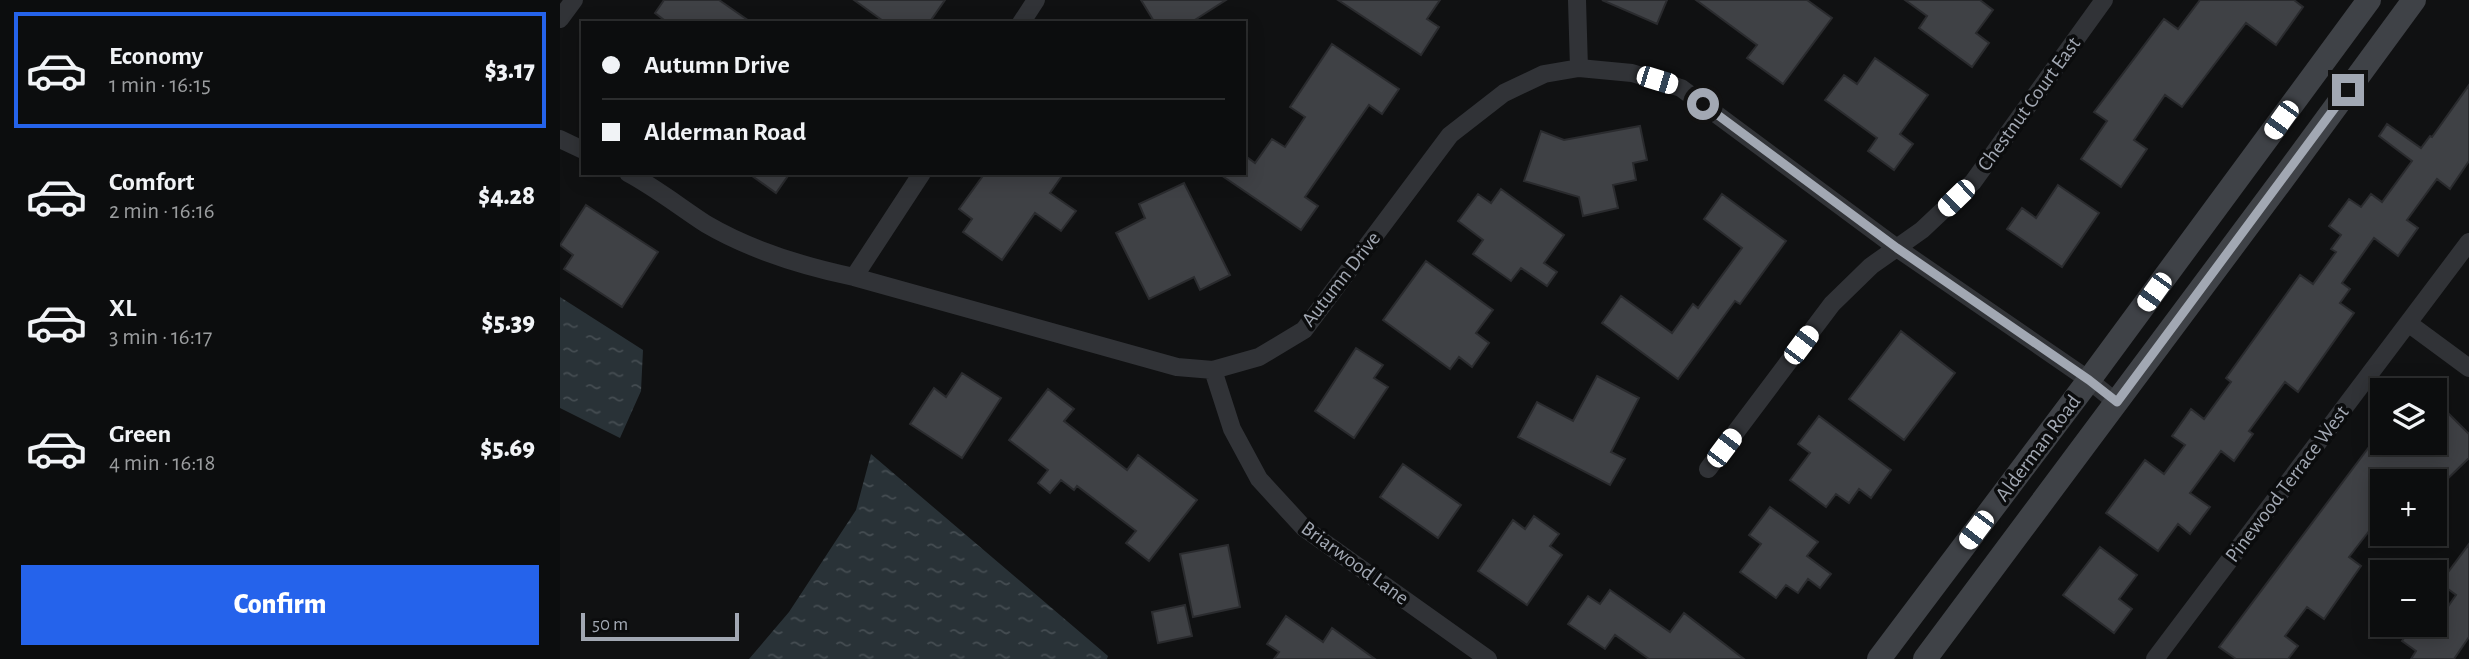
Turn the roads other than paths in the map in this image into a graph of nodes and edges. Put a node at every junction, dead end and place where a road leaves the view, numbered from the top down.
1 (574, 0) edge
2 (1036, 0) edge
3 (1577, 0) edge
4 (2104, 0) edge
5 (2369, 0) edge
6 (2414, 0) edge
7 (560, 19) edge
8 (1022, 21) edge
9 (1578, 68) junction
10 (560, 139) edge
11 (581, 149) edge
12 (631, 175) edge
13 (921, 175) edge
14 (2469, 242) edge
15 (1897, 248) junction
16 (854, 277) junction
17 (2408, 323) junction
18 (2469, 368) edge
19 (1213, 370) junction
20 (2089, 380) junction
21 (2117, 402) junction
22 (1708, 469) dead end
23 (1488, 659) edge
24 (1879, 659) edge
25 (1925, 659) edge
26 (2155, 659) edge

1 - 7 street
2 - 8 street
3 - 9 street
4 - 15 street, Chestnut Court East
5 - 20 main road, Alderman Road
6 - 21 main road, Alderman Road
9 - 15 street, Autumn Drive
9 - 19 street, Autumn Drive
10 - 11 street
12 - 16 street, Autumn Drive
13 - 16 street
14 - 17 street, Pinewood Terrace West
15 - 20 street
15 - 22 street, Chestnut Court East
16 - 19 street, Autumn Drive
17 - 18 street
17 - 26 street, Pinewood Terrace West
19 - 23 street, Briarwood Lane
20 - 21 street
20 - 24 main road, Alderman Road
21 - 25 main road, Alderman Road

